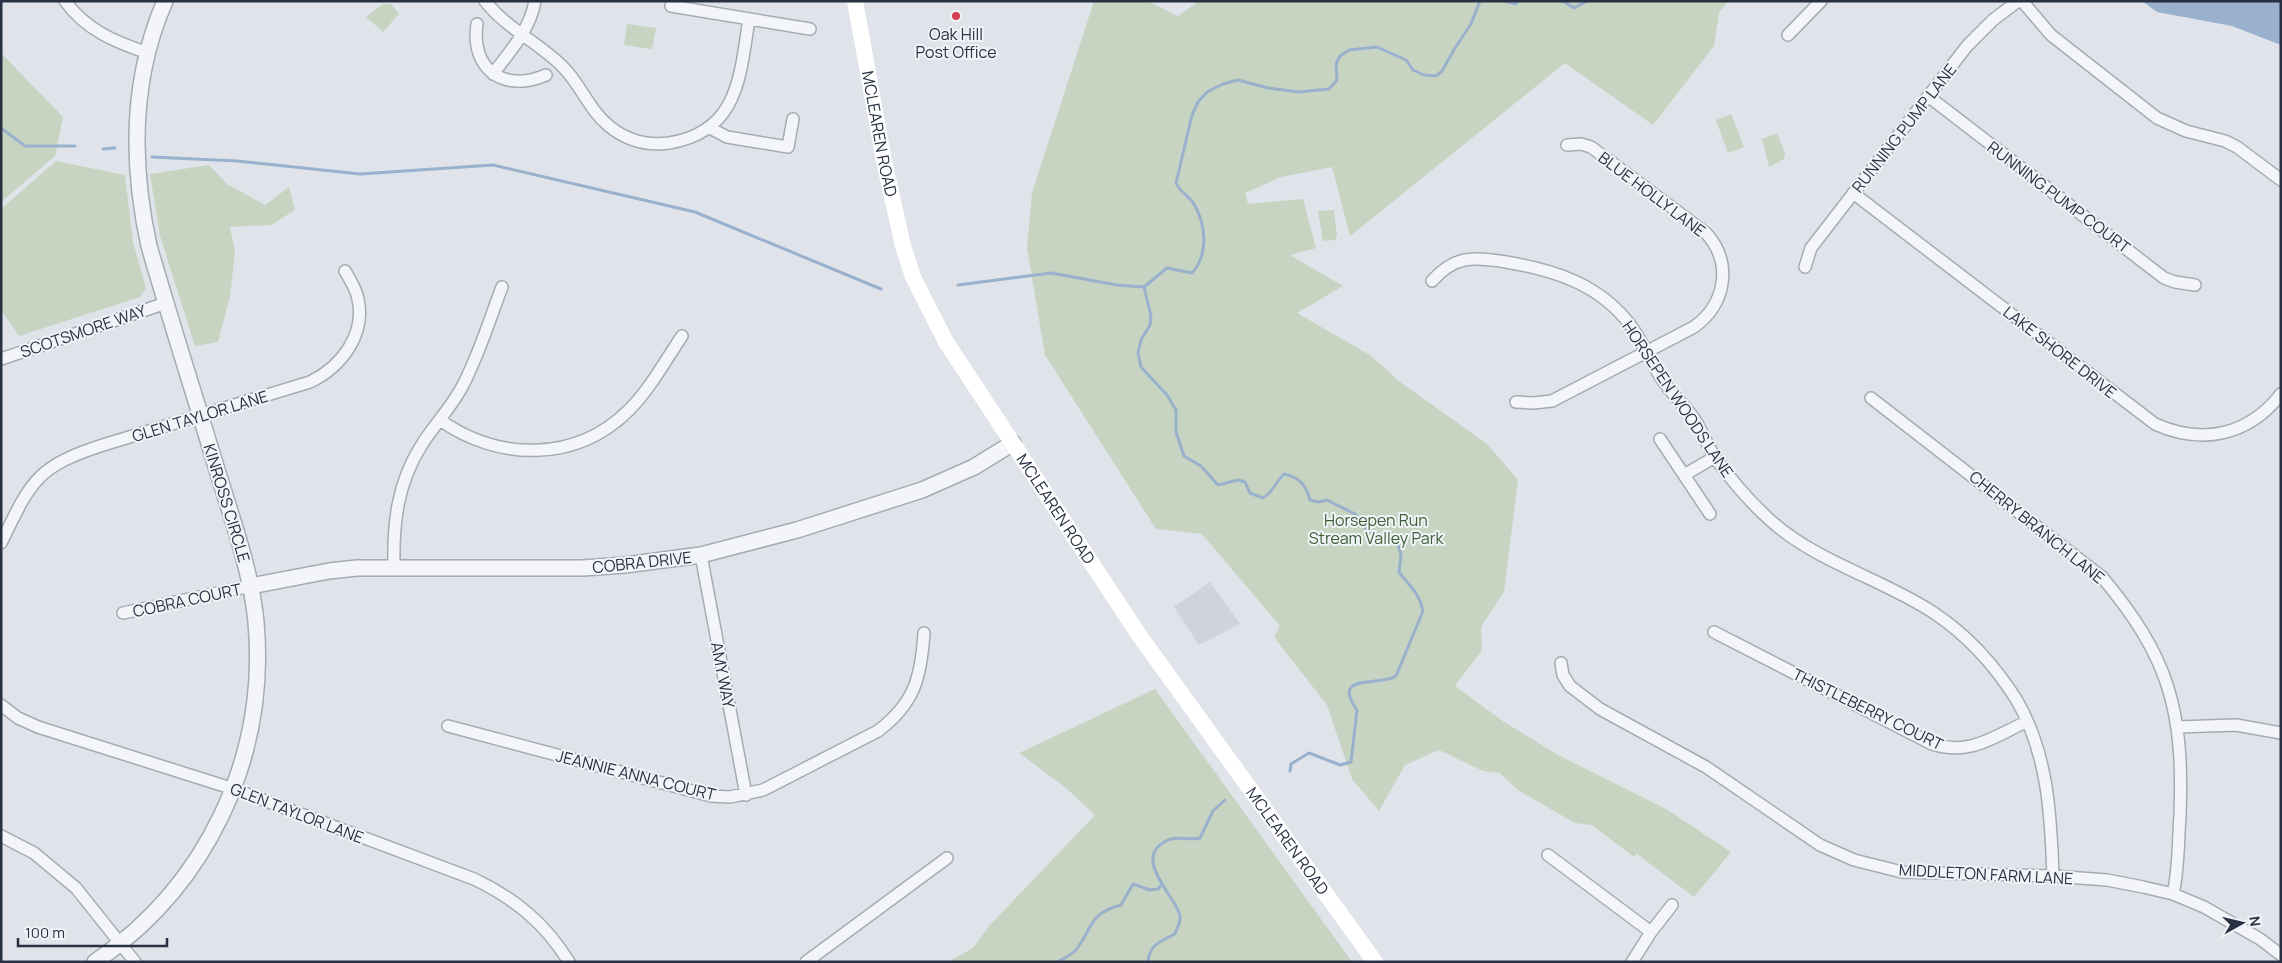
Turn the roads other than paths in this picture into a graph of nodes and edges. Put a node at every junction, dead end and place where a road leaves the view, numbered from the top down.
1 (65, 1) edge
2 (165, 1) edge
3 (485, 1) edge
4 (535, 1) edge
5 (855, 1) edge
6 (1821, 1) edge
7 (2018, 1) edge
8 (2022, 1) edge
9 (671, 6) dead end
10 (750, 19) junction
11 (477, 24) dead end
12 (810, 29) dead end
13 (1788, 35) dead end
14 (521, 36) junction
15 (148, 54) junction
16 (493, 74) junction
17 (546, 75) dead end
18 (1928, 96) junction
19 (793, 119) dead end
20 (710, 128) junction
21 (1566, 145) dead end
22 (2281, 180) edge
23 (1853, 193) junction
24 (1805, 267) dead end
25 (345, 271) dead end
26 (1432, 281) dead end
27 (2195, 285) dead end
28 (502, 287) dead end
29 (166, 303) junction
30 (682, 336) dead end
31 (1646, 352) junction
32 (1, 360) edge
33 (2281, 394) edge
34 (1871, 398) dead end
35 (1516, 402) dead end
36 (200, 415) junction
37 (440, 420) junction
38 (1660, 439) dead end
39 (1013, 444) junction
40 (1715, 457) junction
41 (1684, 475) junction
42 (1710, 514) dead end
43 (1, 543) edge
44 (701, 556) junction
45 (394, 567) junction
46 (251, 586) junction
47 (123, 613) dead end
48 (1714, 632) dead end
49 (924, 633) dead end
50 (1561, 663) dead end
51 (1, 705) edge
52 (2026, 722) junction
53 (448, 726) dead end
54 (2178, 727) junction
55 (2281, 733) edge
56 (234, 789) junction
57 (746, 795) junction
58 (2, 837) edge
59 (1548, 855) dead end
60 (947, 858) dead end
61 (2053, 876) junction
62 (2173, 894) junction
63 (1672, 906) dead end
64 (1651, 932) junction
65 (121, 944) junction
66 (2281, 955) edge
67 (95, 962) edge
68 (135, 962) edge
69 (569, 962) edge
70 (806, 962) edge
71 (1375, 962) edge
72 (1632, 962) edge

1 - 15 street
2 - 15 street, KINROSS CIRCLE
3 - 14 street
4 - 14 street
5 - 39 main road, MCLEAREN ROAD
6 - 13 street
7 - 18 street, RUNNING PUMP LANE
8 - 22 street
9 - 10 street
10 - 12 street
10 - 20 street
11 - 16 street
14 - 16 street
14 - 20 street
15 - 29 street, KINROSS CIRCLE
16 - 17 street
18 - 23 street, RUNNING PUMP LANE
18 - 27 street, RUNNING PUMP COURT
19 - 20 street
21 - 31 street, BLUE HOLLY LANE
23 - 24 street, RUNNING PUMP LANE
23 - 33 street, LAKE SHORE DRIVE
25 - 36 street, GLEN TAYLOR LANE
26 - 31 street, HORSEPEN WOODS LANE
28 - 37 street
29 - 32 street, SCOTSMORE WAY
29 - 36 street, KINROSS CIRCLE
30 - 37 street
31 - 35 street, BLUE HOLLY LANE
31 - 40 street, HORSEPEN WOODS LANE
34 - 54 street, CHERRY BRANCH LANE
36 - 43 street, GLEN TAYLOR LANE
36 - 46 street, KINROSS CIRCLE
37 - 45 street
38 - 41 street
39 - 44 street, COBRA DRIVE
39 - 71 main road, MCLEAREN ROAD
40 - 41 street
40 - 52 street, HORSEPEN WOODS LANE
41 - 42 street
44 - 45 street, COBRA DRIVE
44 - 57 street, AMY WAY
45 - 46 street, COBRA DRIVE
46 - 47 street, COBRA COURT
46 - 56 street, KINROSS CIRCLE
48 - 52 street, THISTLEBERRY COURT
49 - 57 street, JEANNIE ANNA COURT
50 - 61 street, MIDDLETON FARM LANE
51 - 56 street, GLEN TAYLOR LANE
52 - 61 street, HORSEPEN WOODS LANE
53 - 57 street, JEANNIE ANNA COURT
54 - 55 street
54 - 62 street, CHERRY BRANCH LANE
56 - 65 street, KINROSS CIRCLE
56 - 69 street, GLEN TAYLOR LANE
58 - 65 street
59 - 64 street
60 - 70 street
61 - 62 street, MIDDLETON FARM LANE
62 - 66 street, MIDDLETON FARM LANE
63 - 64 street
64 - 72 street
65 - 67 street, KINROSS CIRCLE
65 - 68 street

